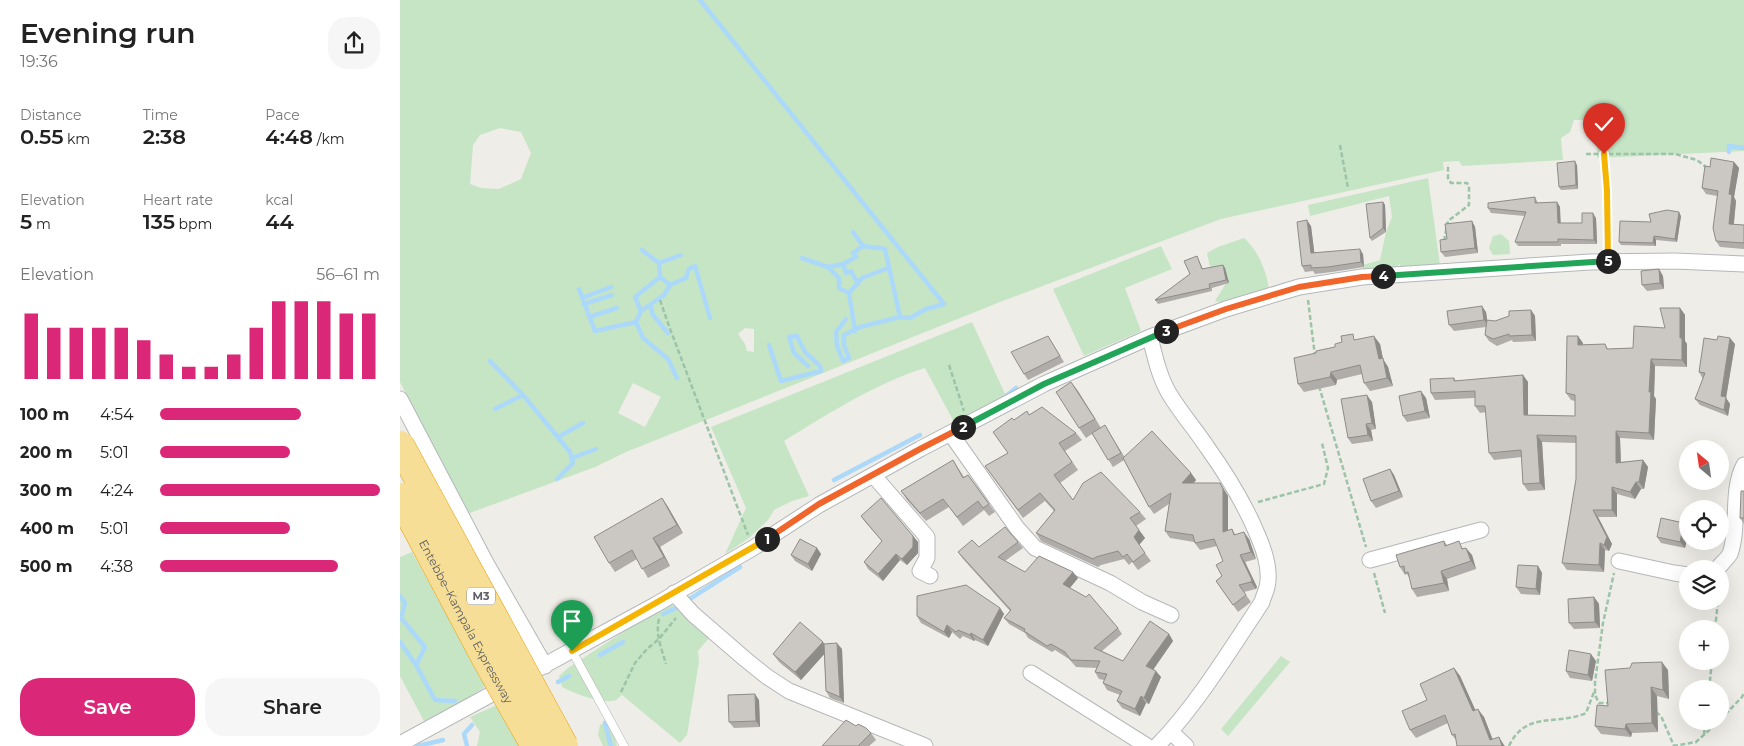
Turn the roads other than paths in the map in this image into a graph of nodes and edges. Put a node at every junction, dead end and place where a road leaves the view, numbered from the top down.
1 (1744, 264) edge
2 (1150, 338) junction
3 (400, 399) edge
4 (951, 434) junction
5 (400, 445) edge
6 (1744, 465) edge
7 (873, 475) junction
8 (400, 498) edge
9 (1481, 530) dead end
10 (1370, 560) road end
11 (1725, 560) edge
12 (1619, 561) road end
13 (1679, 574) edge
14 (930, 576) dead end
15 (674, 592) junction
16 (1171, 615) dead end
17 (572, 651) junction
18 (545, 666) junction
19 (1031, 673) dead end
20 (1170, 732) junction
21 (400, 744) edge
22 (535, 746) edge
23 (564, 746) edge
24 (624, 746) edge
25 (924, 746) edge
26 (1147, 746) edge
27 (1157, 746) edge
28 (1186, 746) edge

1 - 2 street
2 - 4 street
2 - 20 street
3 - 18 street
4 - 7 street
4 - 16 street
5 - 23 highway, Entebbe–Kampala Expressway / M3, bridge
6 - 11 street
7 - 14 street
7 - 15 street
8 - 22 highway, Entebbe–Kampala Expressway / M3, bridge
9 - 10 street
12 - 13 street
15 - 17 street
15 - 25 street
17 - 18 street
17 - 24 lane
18 - 21 street
19 - 26 street
20 - 27 street
20 - 28 street

